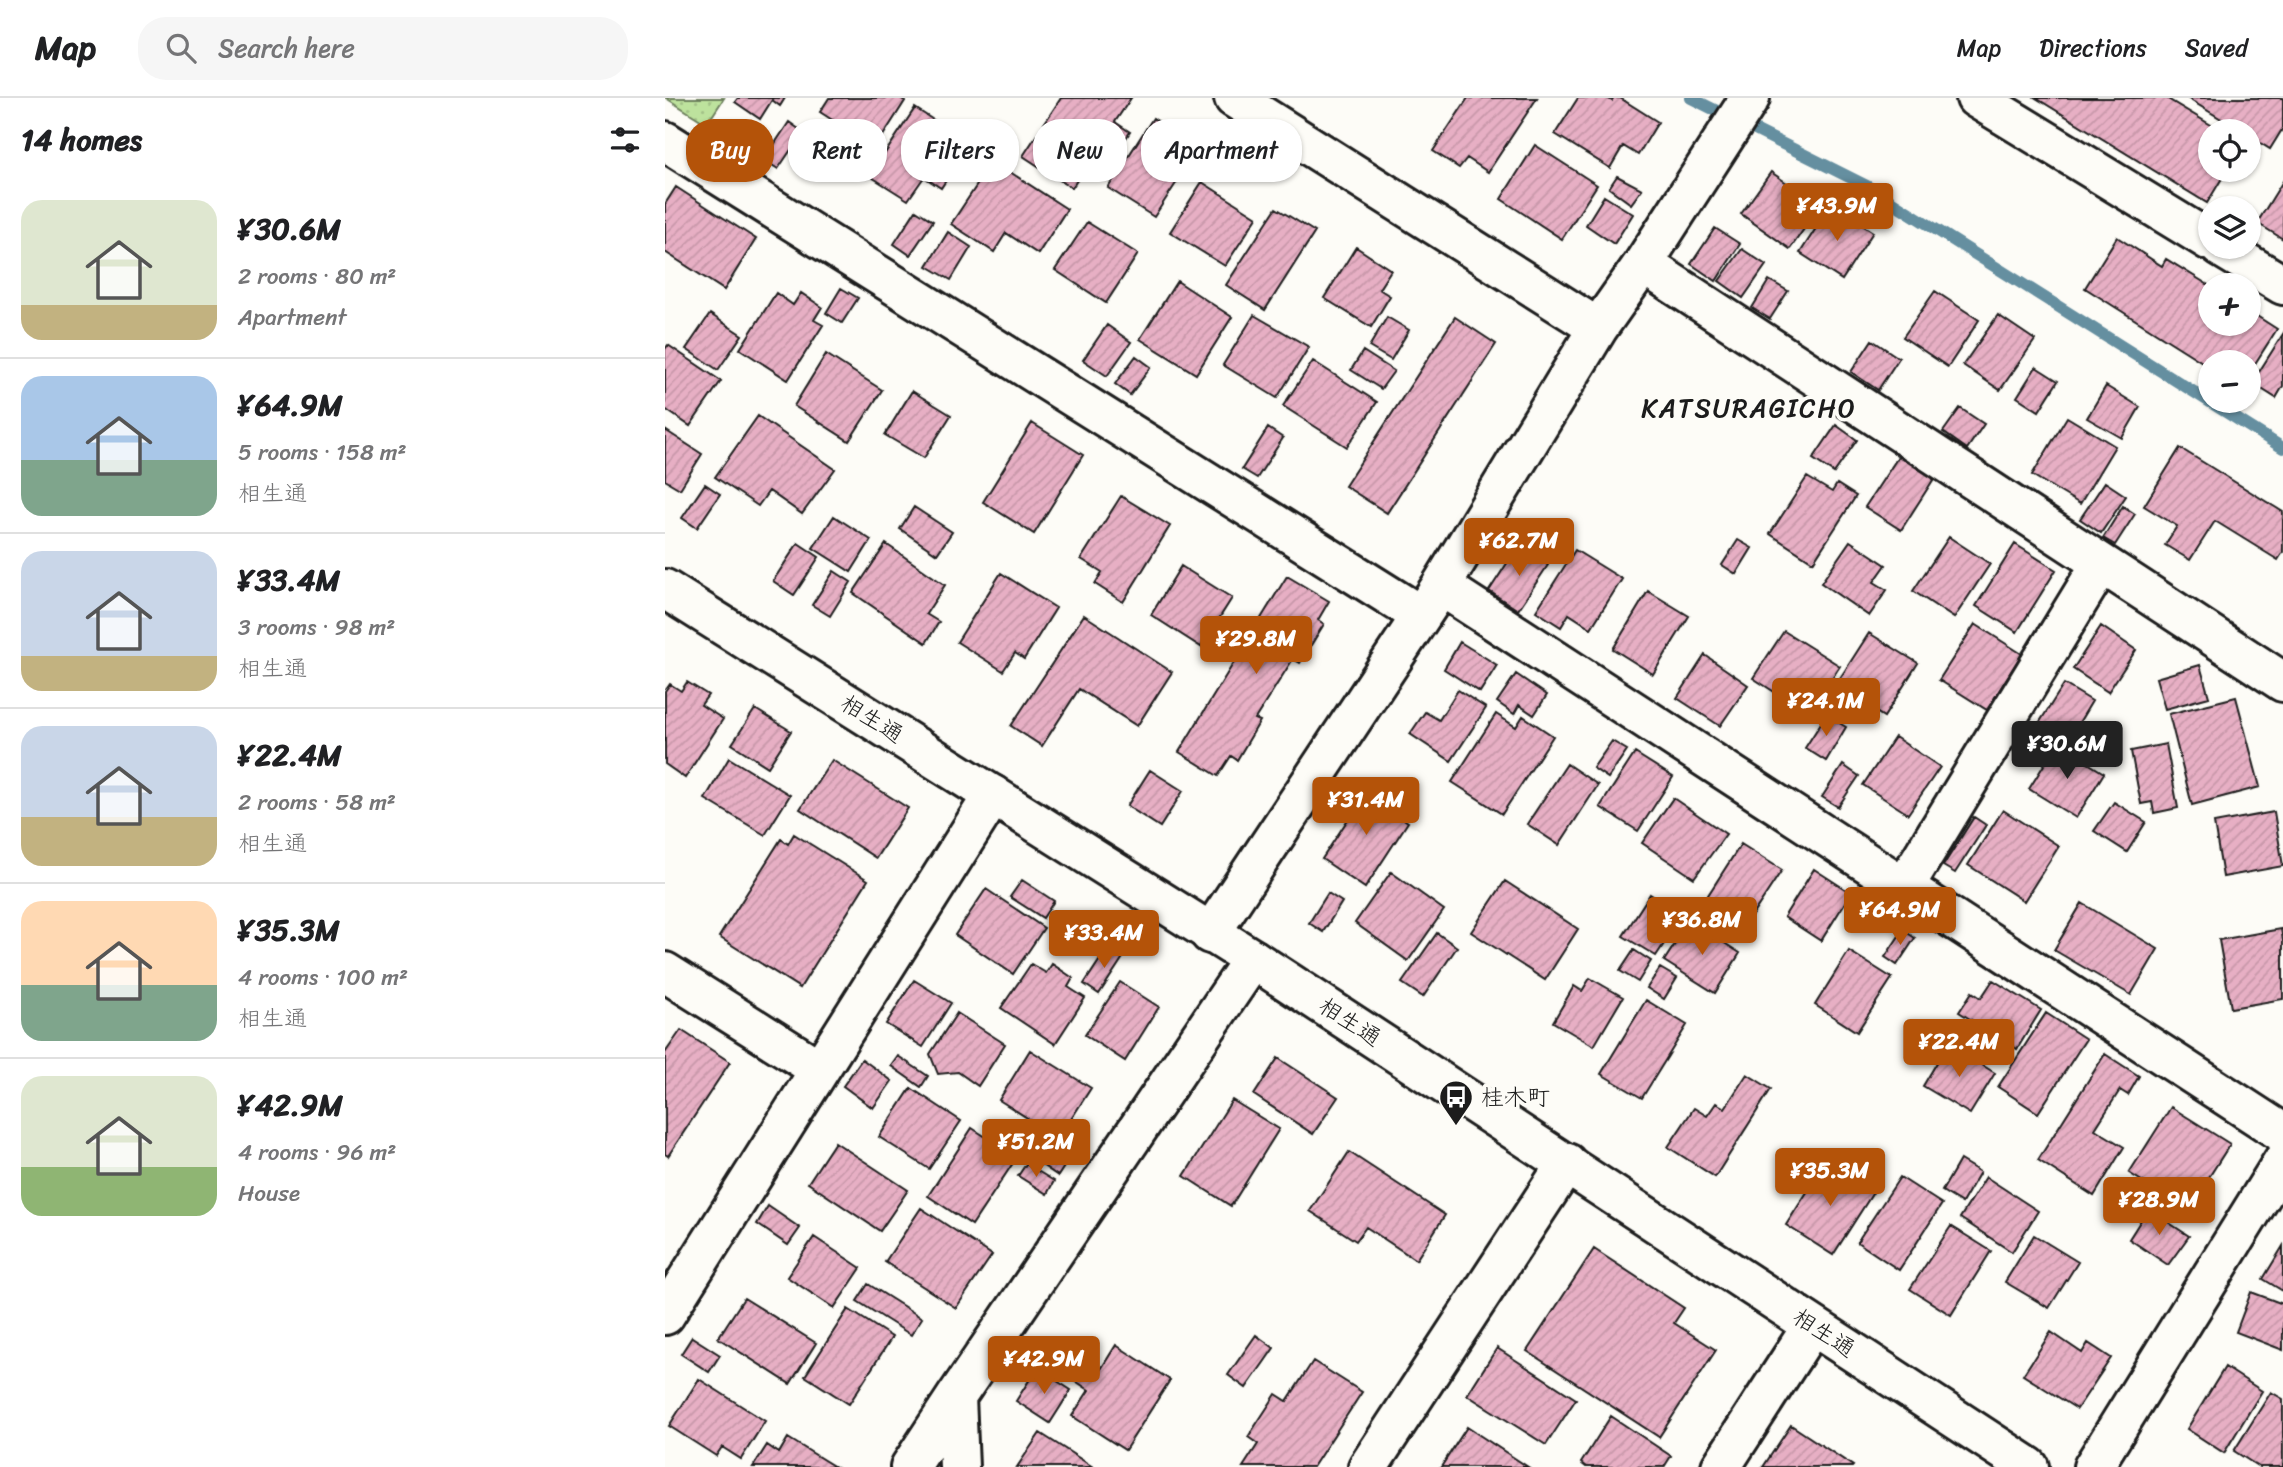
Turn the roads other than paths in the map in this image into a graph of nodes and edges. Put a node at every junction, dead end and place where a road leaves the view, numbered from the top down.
1 (1234, 98) edge
2 (1976, 98) edge
3 (1749, 100) edge
4 (665, 141) edge
5 (2198, 234) edge
6 (2240, 259) edge
7 (1643, 264) junction
8 (2283, 285) edge
9 (1598, 328) junction
10 (2101, 564) junction
11 (665, 589) edge
12 (1430, 600) junction
13 (2283, 682) edge
14 (993, 795) junction
15 (1904, 887) junction
16 (1210, 934) junction
17 (1253, 959) junction
18 (665, 972) edge
19 (819, 1069) junction
20 (2283, 1133) edge
21 (2283, 1161) edge
22 (1567, 1163) junction
23 (665, 1315) edge
24 (1812, 1325) junction
25 (956, 1397) junction
26 (910, 1467) edge
27 (960, 1467) edge
28 (1368, 1467) edge
29 (1720, 1467) edge
30 (2029, 1467) edge
31 (2093, 1467) edge

1 - 9 street
2 - 5 street
3 - 7 street
4 - 12 street
6 - 8 street
7 - 9 street
7 - 10 street
9 - 12 street
10 - 13 street
10 - 15 street
11 - 14 street, 相生通
12 - 15 street
12 - 16 street
14 - 16 street, 相生通
14 - 19 street
15 - 20 street
16 - 17 street, 相生通
17 - 22 street, 相生通
17 - 25 street
18 - 19 street
19 - 23 street
21 - 31 street
22 - 24 street, 相生通
22 - 28 street
24 - 29 street
24 - 30 street, 相生通
25 - 26 street
25 - 27 street

